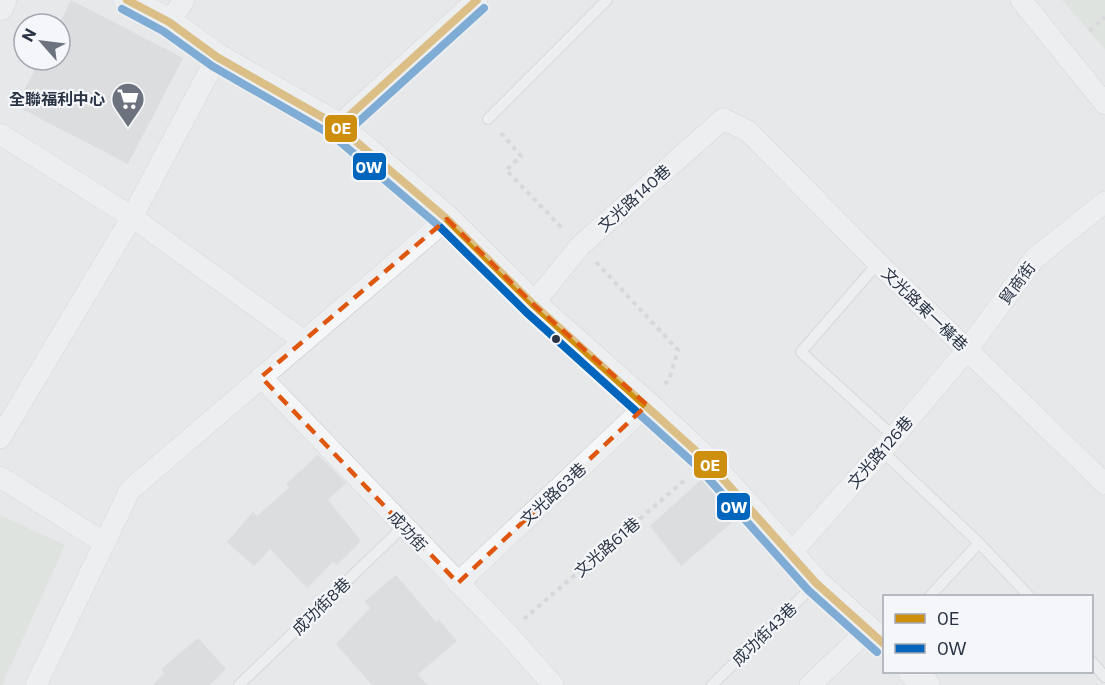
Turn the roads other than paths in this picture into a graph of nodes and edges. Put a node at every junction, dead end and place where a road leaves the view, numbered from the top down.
1 (3, 0) edge
2 (127, 0) edge
3 (184, 0) edge
4 (477, 0) edge
5 (607, 0) edge
6 (1021, 0) edge
7 (0, 7) edge
8 (169, 22) junction
9 (217, 57) junction
10 (1105, 104) edge
11 (488, 119) dead end
12 (338, 126) junction
13 (748, 131) joint
14 (0, 134) edge
15 (1105, 202) edge
16 (132, 217) junction
17 (447, 219) junction
18 (878, 263) junction
19 (533, 304) junction
20 (304, 341) junction
21 (968, 350) junction
22 (261, 377) junction
23 (647, 405) junction
24 (0, 438) edge
25 (888, 444) junction
26 (0, 477) edge
27 (1105, 484) edge
28 (404, 526) junction
29 (104, 542) junction
30 (979, 543) junction
31 (791, 553) junction
32 (816, 583) junction
33 (458, 584) junction
34 (932, 595) edge
35 (1027, 595) edge
36 (877, 637) edge
37 (1093, 663) edge
38 (913, 673) edge
39 (1105, 677) edge
40 (36, 685) edge
41 (239, 685) edge
42 (554, 685) edge
43 (712, 685) edge
44 (810, 685) edge
45 (926, 685) edge

1 - 7 street
2 - 8 street
3 - 8 street
4 - 12 street
5 - 11 lane
6 - 10 street
8 - 9 street
9 - 12 street
9 - 16 street
12 - 17 street
13 - 18 street, 文光路東一橫巷
13 - 19 street, 文光路140巷
14 - 16 street
15 - 21 street, 貿商街
16 - 20 street
16 - 24 street
17 - 19 street
17 - 20 street
18 - 21 street, 文光路東一橫巷
18 - 25 lane
19 - 23 street
20 - 22 street
21 - 25 street, 文光路126巷
21 - 27 street, 文光路東一橫巷
22 - 28 street, 成功街
22 - 29 street
23 - 31 street
23 - 33 street, 文光路63巷
25 - 30 lane
25 - 31 street, 文光路126巷
26 - 29 street
28 - 33 street, 成功街
28 - 41 lane, 成功街8巷
29 - 40 street
30 - 34 lane
30 - 35 lane
31 - 32 street
32 - 36 street
32 - 43 lane, 成功街43巷
33 - 42 street, 成功街
36 - 44 street
37 - 39 lane
38 - 45 street

